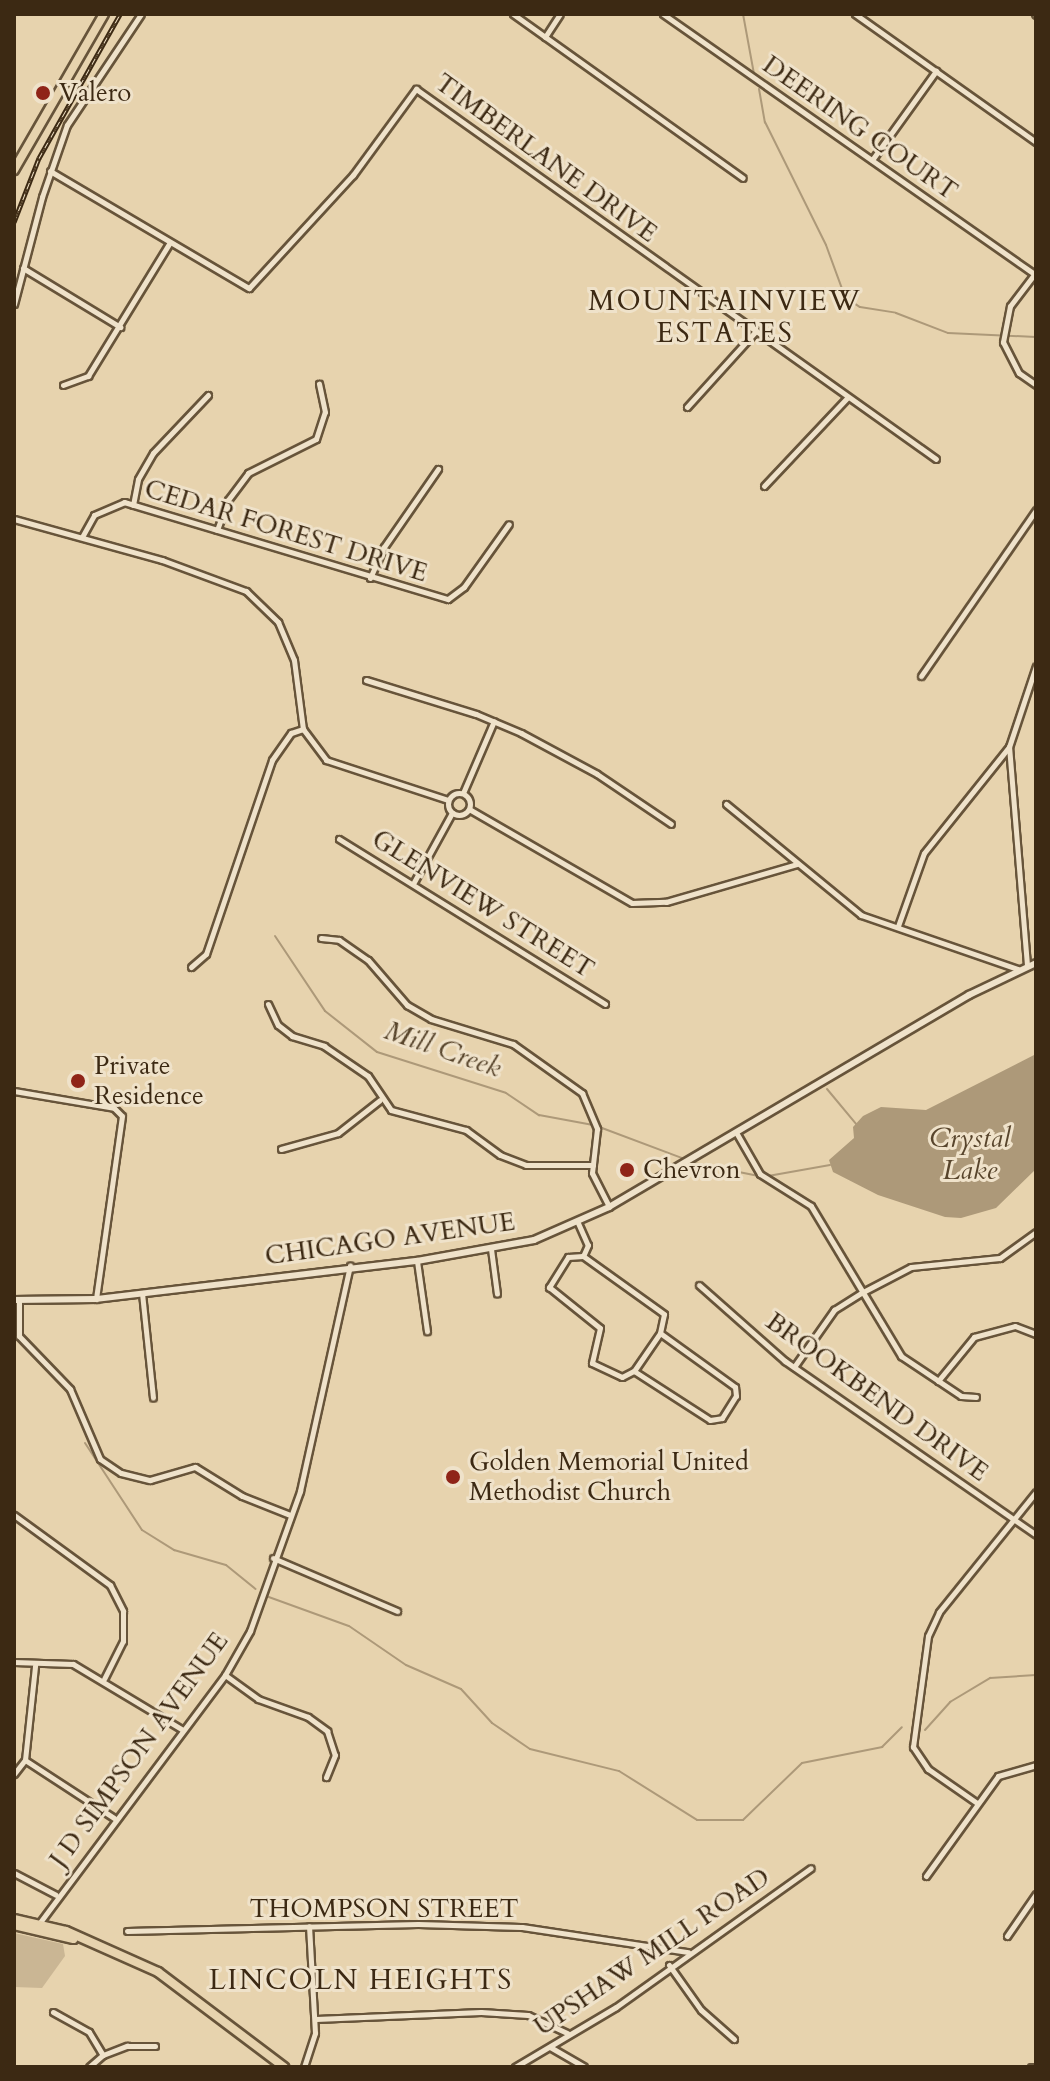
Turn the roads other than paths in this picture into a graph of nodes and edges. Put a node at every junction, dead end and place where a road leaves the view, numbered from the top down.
1 (104, 14) edge
2 (141, 14) edge
3 (513, 14) edge
4 (560, 14) edge
5 (663, 14) edge
6 (855, 14) edge
7 (545, 37) junction
8 (936, 71) junction
9 (1036, 142) edge
10 (872, 160) junction
11 (14, 170) edge
12 (50, 171) junction
13 (743, 178) dead end
14 (169, 244) junction
15 (23, 268) junction
16 (1035, 273) edge
17 (14, 304) edge
18 (120, 327) junction
19 (756, 331) junction
20 (319, 384) dead end
21 (63, 385) dead end
22 (1036, 385) edge
23 (208, 395) dead end
24 (847, 398) junction
25 (687, 407) dead end
26 (936, 459) dead end
27 (438, 469) dead end
28 (764, 486) dead end
29 (133, 505) junction
30 (1036, 510) edge
31 (14, 519) edge
32 (509, 524) dead end
33 (217, 530) junction
34 (82, 538) junction
35 (370, 578) junction
36 (1036, 666) edge
37 (921, 676) dead end
38 (366, 680) dead end
39 (494, 721) junction
40 (303, 729) junction
41 (1009, 747) junction
42 (463, 793) junction
43 (448, 800) junction
44 (726, 804) dead end
45 (469, 809) junction
46 (452, 813) junction
47 (671, 824) dead end
48 (339, 839) dead end
49 (797, 864) junction
50 (414, 883) junction
51 (898, 926) junction
52 (321, 938) dead end
53 (1036, 963) edge
54 (1027, 965) junction
55 (191, 967) dead end
56 (1018, 969) junction
57 (268, 1004) dead end
58 (605, 1004) dead end
59 (14, 1091) edge
60 (380, 1100) junction
61 (737, 1134) junction
62 (281, 1149) dead end
63 (593, 1165) junction
64 (609, 1207) junction
65 (578, 1223) junction
66 (1036, 1232) edge
67 (491, 1249) junction
68 (583, 1256) junction
69 (417, 1261) junction
70 (350, 1265) junction
71 (699, 1285) dead end
72 (141, 1292) junction
73 (863, 1292) junction
74 (497, 1294) dead end
75 (96, 1299) junction
76 (16, 1300) edge
77 (427, 1331) dead end
78 (660, 1333) junction
79 (1036, 1334) edge
80 (794, 1367) junction
81 (634, 1371) junction
82 (938, 1381) junction
83 (153, 1397) dead end
84 (976, 1397) dead end
85 (1036, 1492) edge
86 (14, 1515) edge
87 (290, 1515) junction
88 (1015, 1521) junction
89 (1036, 1535) edge
90 (273, 1558) junction
91 (397, 1611) dead end
92 (14, 1662) edge
93 (35, 1666) junction
94 (225, 1675) junction
95 (104, 1679) junction
96 (183, 1730) junction
97 (25, 1760) junction
98 (1036, 1765) edge
99 (14, 1774) edge
100 (326, 1777) dead end
101 (977, 1803) junction
102 (114, 1818) junction
103 (811, 1868) dead end
104 (14, 1873) edge
105 (926, 1876) dead end
106 (1036, 1894) edge
107 (56, 1895) junction
108 (14, 1919) edge
109 (14, 1925) edge
110 (38, 1926) junction
111 (309, 1926) junction
112 (127, 1931) dead end
113 (1007, 1936) dead end
114 (688, 1952) junction
115 (669, 1965) junction
116 (53, 2012) dead end
117 (316, 2019) junction
118 (567, 2033) junction
119 (734, 2039) dead end
120 (155, 2046) dead end
121 (550, 2046) junction
122 (103, 2055) junction
123 (89, 2067) edge
124 (284, 2067) edge
125 (304, 2067) edge
126 (515, 2067) edge
127 (584, 2067) edge

1 - 11 main road
2 - 12 street
3 - 7 street
4 - 7 street
5 - 10 street, DEERING COURT
6 - 8 street
7 - 13 street
8 - 9 street
8 - 10 street
10 - 16 street, DEERING COURT
12 - 14 street, TIMBERLANE DRIVE
12 - 15 street
14 - 18 street
14 - 19 street, TIMBERLANE DRIVE
15 - 17 street
15 - 18 street
16 - 22 street
18 - 21 street
19 - 24 street, TIMBERLANE DRIVE
19 - 25 street
20 - 33 street
23 - 29 street
24 - 26 street, TIMBERLANE DRIVE
24 - 28 street
27 - 35 street
29 - 33 street, CEDAR FOREST DRIVE
29 - 34 street, CEDAR FOREST DRIVE
30 - 37 street
31 - 34 street
32 - 35 street, CEDAR FOREST DRIVE
33 - 35 street, CEDAR FOREST DRIVE
34 - 40 street
36 - 41 street
38 - 39 street
39 - 42 street
39 - 47 street
40 - 43 street
40 - 55 street
41 - 51 street
41 - 54 street
42 - 43 street
42 - 45 street
43 - 46 street
44 - 49 street
45 - 46 street
45 - 49 street
46 - 50 street
48 - 50 street, GLENVIEW STREET
49 - 51 street
50 - 58 street, GLENVIEW STREET
51 - 56 street
52 - 63 street
53 - 54 street, CHICAGO AVENUE
54 - 56 street, CHICAGO AVENUE
56 - 61 street, CHICAGO AVENUE
57 - 60 street
59 - 75 street
60 - 62 street
60 - 63 street
61 - 64 street, CHICAGO AVENUE
61 - 73 street
63 - 64 street
64 - 65 street, CHICAGO AVENUE
65 - 67 street, CHICAGO AVENUE
65 - 68 street
66 - 73 street
67 - 69 street, CHICAGO AVENUE
67 - 74 street
68 - 78 street
68 - 81 street
69 - 70 street, CHICAGO AVENUE
69 - 77 street
70 - 72 street, CHICAGO AVENUE
70 - 87 street, J D SIMPSON AVENUE
71 - 80 street, BROOKBEND DRIVE
72 - 75 street, CHICAGO AVENUE
72 - 83 street
73 - 80 street
73 - 82 street
75 - 76 street, CHICAGO AVENUE
76 - 87 street
78 - 81 street
78 - 81 street
79 - 82 street
80 - 88 street, BROOKBEND DRIVE
82 - 84 street
85 - 88 street
86 - 95 street
87 - 90 street, J D SIMPSON AVENUE
88 - 89 street, BROOKBEND DRIVE
88 - 101 street
90 - 91 street
90 - 94 street, J D SIMPSON AVENUE
92 - 93 street
93 - 95 street
93 - 97 street
94 - 96 street, J D SIMPSON AVENUE
94 - 100 street
95 - 96 street
96 - 102 street, J D SIMPSON AVENUE
97 - 99 street
97 - 102 street
98 - 101 street
101 - 105 street
102 - 107 street, J D SIMPSON AVENUE
103 - 114 street, UPSHAW MILL ROAD
104 - 107 street
106 - 113 street
107 - 110 street, J D SIMPSON AVENUE
108 - 110 main road
109 - 110 main road
110 - 124 main road
111 - 112 street, THOMPSON STREET
111 - 114 street, THOMPSON STREET
111 - 117 street
114 - 115 street, UPSHAW MILL ROAD
115 - 118 street, UPSHAW MILL ROAD
115 - 119 street
116 - 122 street
117 - 118 street
117 - 125 street
118 - 121 street, UPSHAW MILL ROAD
120 - 122 street
121 - 126 street, UPSHAW MILL ROAD
121 - 127 street
122 - 123 street

